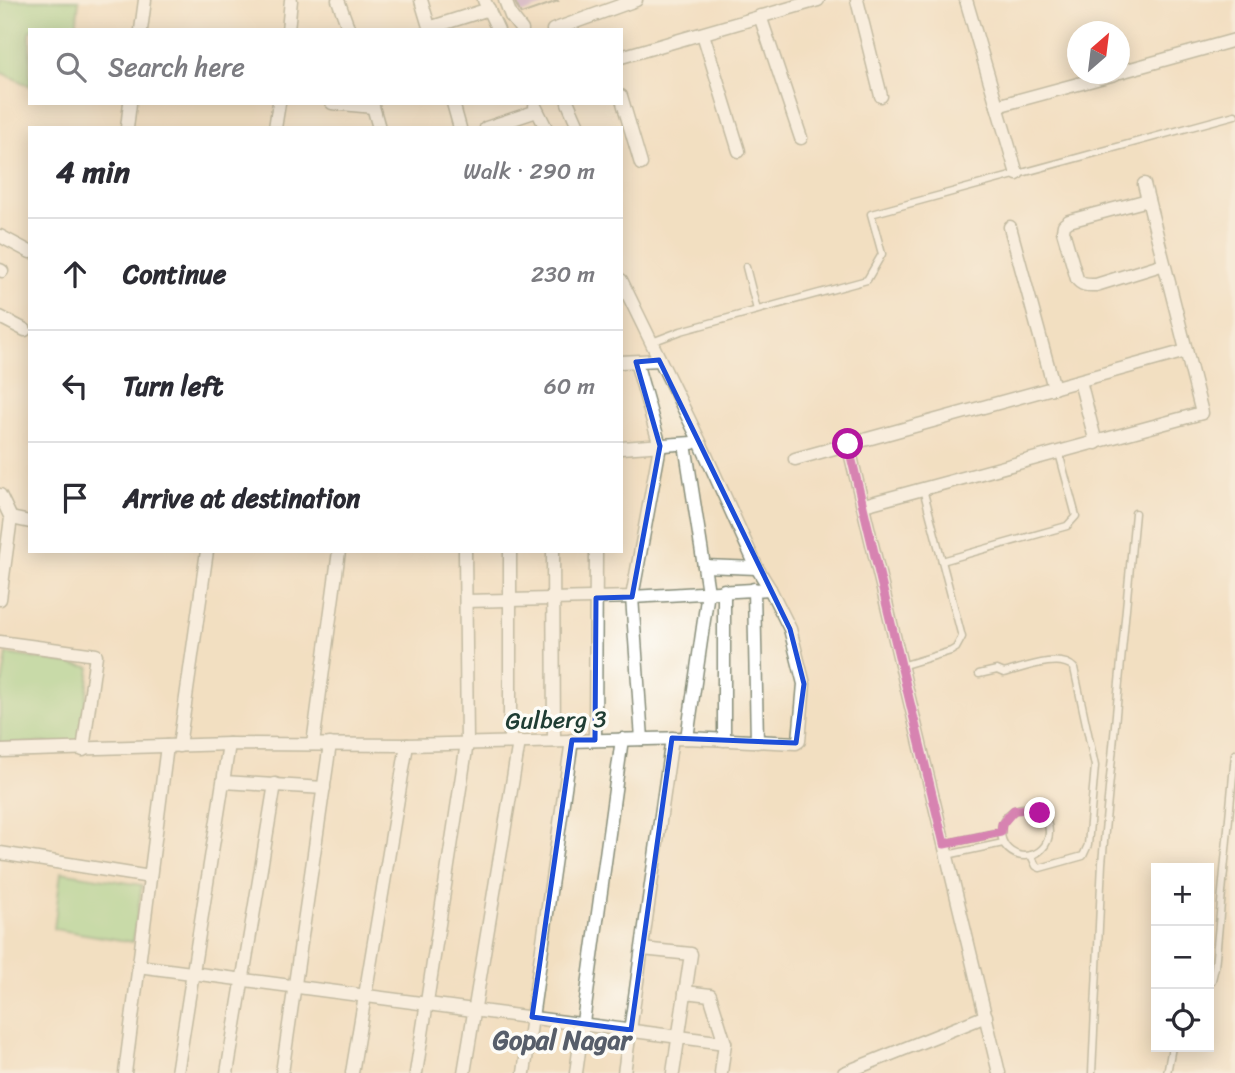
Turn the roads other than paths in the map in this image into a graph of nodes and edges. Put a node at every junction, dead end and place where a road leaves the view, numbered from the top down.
1 (145, 0) edge
2 (291, 0) edge
3 (338, 0) edge
4 (421, 0) edge
5 (505, 0) edge
6 (636, 0) edge
7 (818, 0) edge
8 (857, 0) edge
9 (966, 0) edge
10 (486, 5) edge
11 (760, 16) junction
12 (141, 28) edge
13 (288, 28) edge
14 (348, 28) edge
15 (430, 28) edge
16 (432, 28) edge
17 (497, 28) edge
18 (520, 28) edge
19 (559, 28) edge
20 (702, 34) junction
21 (1235, 40) edge
22 (623, 56) edge
23 (1130, 69) edge
24 (1078, 84) edge
25 (881, 96) dead end
26 (623, 103) edge
27 (130, 105) edge
28 (279, 105) edge
29 (372, 105) edge
30 (454, 105) edge
31 (569, 105) edge
32 (535, 107) edge
33 (997, 107) junction
34 (1235, 114) edge
35 (127, 126) edge
36 (275, 126) edge
37 (378, 126) edge
38 (459, 126) edge
39 (491, 126) edge
40 (545, 126) edge
41 (578, 126) edge
42 (801, 138) dead end
43 (739, 151) dead end
44 (641, 164) dead end
45 (1017, 174) junction
46 (1144, 184) dead end
47 (1148, 200) junction
48 (1010, 227) dead end
49 (0, 236) edge
50 (28, 251) edge
51 (1164, 264) junction
52 (746, 267) dead end
53 (623, 284) edge
54 (757, 310) junction
55 (623, 313) edge
56 (636, 313) junction
57 (0, 317) edge
58 (24, 330) dead end
59 (650, 342) junction
60 (1186, 351) junction
61 (659, 360) junction
62 (623, 362) edge
63 (636, 362) junction
64 (1080, 381) junction
65 (1054, 388) junction
66 (700, 442) junction
67 (1096, 443) junction
68 (685, 444) junction
69 (848, 444) junction
70 (660, 446) junction
71 (623, 449) edge
72 (1059, 453) junction
73 (795, 458) dead end
74 (923, 489) junction
75 (0, 495) edge
76 (864, 505) junction
77 (1135, 513) dead end
78 (11, 518) junction
79 (28, 522) edge
80 (207, 553) edge
81 (339, 553) edge
82 (465, 553) edge
83 (510, 553) edge
84 (553, 553) edge
85 (596, 553) edge
86 (942, 561) junction
87 (704, 566) junction
88 (757, 568) junction
89 (754, 589) junction
90 (771, 589) junction
91 (724, 590) junction
92 (708, 592) junction
93 (632, 597) junction
94 (596, 598) junction
95 (553, 599) junction
96 (0, 600) edge
97 (510, 600) junction
98 (466, 601) junction
99 (0, 642) edge
100 (901, 666) junction
101 (979, 674) dead end
102 (672, 738) junction
103 (687, 738) junction
104 (622, 739) junction
105 (642, 739) junction
106 (572, 740) junction
107 (595, 740) junction
108 (724, 740) junction
109 (554, 741) junction
110 (757, 741) junction
111 (515, 742) junction
112 (467, 743) junction
113 (229, 744) junction
114 (313, 744) junction
115 (330, 744) junction
116 (407, 745) junction
117 (173, 746) junction
118 (83, 750) junction
119 (0, 751) edge
120 (1235, 754) edge
121 (224, 782) junction
122 (275, 785) junction
123 (324, 788) junction
124 (1001, 832) junction
125 (1003, 843) junction
126 (945, 849) junction
127 (0, 853) edge
128 (1031, 855) junction
129 (150, 877) junction
130 (642, 949) junction
131 (138, 966) junction
132 (1214, 967) edge
133 (193, 973) junction
134 (243, 980) junction
135 (295, 986) junction
136 (685, 992) junction
137 (365, 996) junction
138 (427, 1004) junction
139 (475, 1010) junction
140 (986, 1016) junction
141 (532, 1017) junction
142 (583, 1024) junction
143 (631, 1030) junction
144 (678, 1037) junction
145 (725, 1043) junction
146 (1171, 1052) edge
147 (125, 1073) edge
148 (177, 1073) edge
149 (228, 1073) edge
150 (282, 1073) edge
151 (352, 1073) edge
152 (416, 1073) edge
153 (464, 1073) edge
154 (524, 1073) edge
155 (576, 1073) edge
156 (624, 1073) edge
157 (673, 1073) edge
158 (721, 1073) edge
159 (844, 1073) edge
160 (998, 1073) edge
161 (1092, 1073) edge
162 (1167, 1073) edge

1 - 12 street
2 - 13 street
3 - 14 street
4 - 15 street
5 - 18 street
6 - 19 street
7 - 11 street
8 - 25 street
9 - 33 street
10 - 16 street
10 - 17 street
11 - 20 street
11 - 42 street
20 - 22 street
20 - 43 street
21 - 23 street
24 - 33 street
26 - 44 street
27 - 35 street
28 - 36 street
29 - 37 street
30 - 38 street
31 - 41 street
32 - 39 street
32 - 40 street
33 - 45 street
34 - 45 lane
45 - 54 lane
46 - 47 street
47 - 51 street
47 - 51 street
48 - 65 street
49 - 50 street
51 - 60 street
52 - 54 lane
53 - 56 street
54 - 59 lane
55 - 56 street
56 - 59 street
57 - 58 street
59 - 61 street
60 - 64 street
60 - 67 street
61 - 63 street
61 - 66 street
62 - 63 street
63 - 70 street
64 - 65 street
64 - 67 street
65 - 69 street
66 - 68 street
66 - 88 street
67 - 72 street
68 - 70 street
68 - 87 street
69 - 73 street
69 - 76 street
70 - 71 street
70 - 93 street
72 - 74 street
72 - 86 lane
74 - 76 street
74 - 86 lane
75 - 78 street
76 - 100 street
77 - 161 lane
78 - 79 street
78 - 96 street
80 - 117 street
81 - 114 street
82 - 98 street
83 - 97 street
84 - 95 street
85 - 94 street
86 - 100 lane
87 - 88 street
87 - 92 street
88 - 90 street
89 - 90 street
89 - 91 street
89 - 110 street
90 - 110 street, Gulberg 3
91 - 92 street
91 - 108 street
92 - 93 street
92 - 103 street
93 - 94 street
93 - 105 street
94 - 95 street
94 - 107 street
95 - 97 street
95 - 109 street
97 - 98 street
97 - 111 street
98 - 112 street
99 - 118 street
100 - 126 street
101 - 128 lane
102 - 103 street, Gulberg 3
102 - 105 street, Gulberg 3
102 - 130 street
103 - 108 street, Gulberg 3
104 - 105 street, Gulberg 3
104 - 107 street, Gulberg 3
104 - 142 street
106 - 107 street, Gulberg 3
106 - 109 street, Gulberg 3
106 - 141 street
108 - 110 street, Gulberg 3
109 - 111 street, Gulberg 3
111 - 112 street, Gulberg 3
111 - 139 street
112 - 116 street, Gulberg 3
112 - 138 street
113 - 114 street, Gulberg 3
113 - 117 street, Gulberg 3
113 - 121 street
114 - 115 street, Gulberg 3
115 - 116 street, Gulberg 3
115 - 123 street
116 - 137 street
117 - 118 street, Gulberg 3
117 - 129 street
118 - 119 street, Gulberg 3
120 - 132 lane
121 - 122 street
121 - 133 street
122 - 123 street
122 - 134 street
123 - 135 street
124 - 125 lane
124 - 126 lane
124 - 128 lane
125 - 126 lane
125 - 128 lane
126 - 140 street
127 - 129 street
129 - 131 street
130 - 136 street
130 - 143 street
131 - 133 street
131 - 147 street
133 - 134 street
133 - 148 street
134 - 135 street
134 - 149 street
135 - 137 street
135 - 150 street
136 - 144 street
136 - 145 street
137 - 138 street
137 - 151 street
138 - 139 street
138 - 152 street
139 - 141 street
139 - 153 street
140 - 159 street
140 - 160 street
141 - 142 street
141 - 154 street
142 - 143 street
142 - 155 street
143 - 144 street
143 - 156 street
144 - 145 street
144 - 157 street
145 - 158 street
146 - 162 lane

